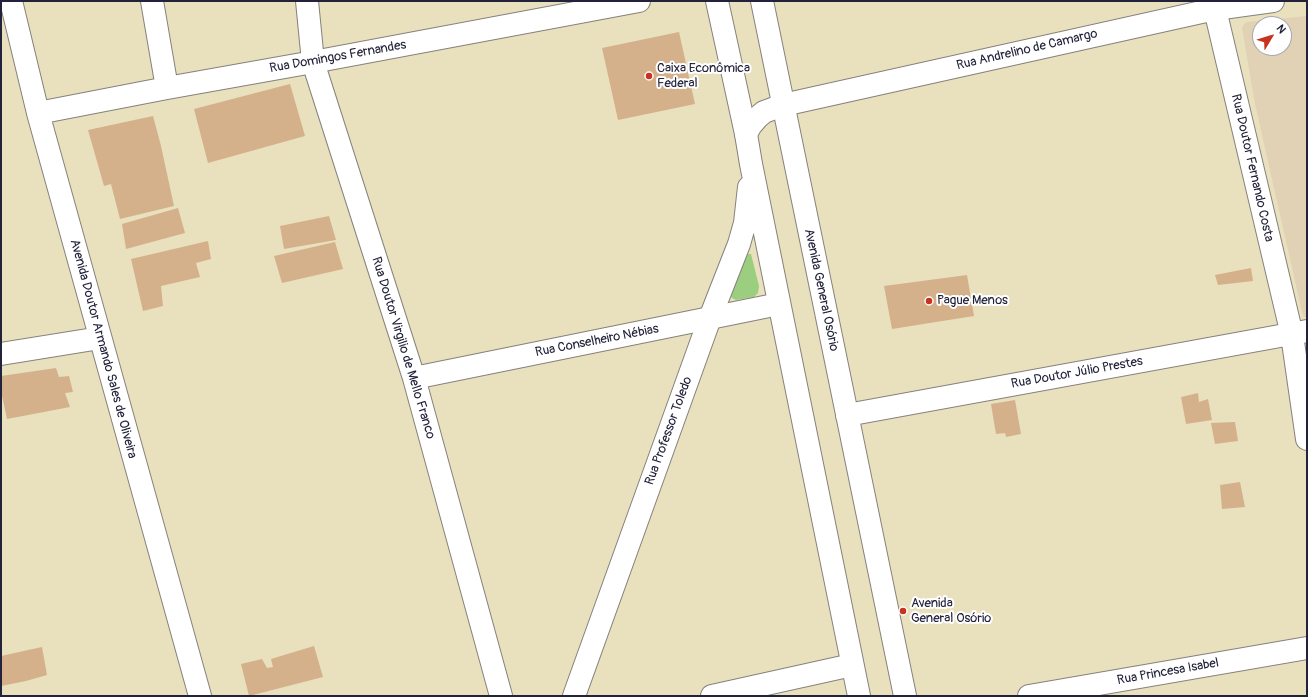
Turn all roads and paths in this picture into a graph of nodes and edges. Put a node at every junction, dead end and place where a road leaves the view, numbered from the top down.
1 (11, 1) edge
2 (152, 1) edge
3 (307, 1) edge
4 (638, 1) edge
5 (717, 1) edge
6 (762, 1) edge
7 (1273, 1) edge
8 (1214, 5) edge
9 (313, 62) junction
10 (167, 88) junction
11 (783, 105) junction
12 (38, 113) junction
13 (746, 134) junction
14 (751, 164) junction
15 (779, 304) junction
16 (710, 318) junction
17 (1299, 333) edge
18 (100, 338) junction
19 (1, 354) edge
20 (414, 378) junction
21 (847, 415) junction
22 (1307, 439) edge
23 (1307, 648) edge
24 (852, 665) junction
25 (200, 696) edge
26 (501, 696) edge
27 (574, 696) edge
28 (712, 696) edge
29 (859, 696) edge
30 (905, 696) edge
31 (1029, 696) edge

1 - 12 street, Avenida Doutor Armando Sales de Oliveira
2 - 10 street
3 - 9 street, Rua Doutor Virgilio de Mello Franco
4 - 9 street, Rua Domingos Fernandes
5 - 13 street
6 - 11 street, Avenida General Osório
7 - 8 street, Rua Andrelino de Camargo
8 - 11 street, Rua Andrelino de Camargo
8 - 17 street, Rua Doutor Fernando Costa
9 - 10 street, Rua Domingos Fernandes
9 - 20 street, Rua Doutor Virgilio de Mello Franco
10 - 12 street, Rua Domingos Fernandes
11 - 13 street, Rua Andrelino de Camargo
11 - 21 street, Avenida General Osório
12 - 18 street, Avenida Doutor Armando Sales de Oliveira
13 - 14 street
14 - 15 street
14 - 16 street, Rua Professor Toledo
15 - 16 street, Rua Conselheiro Nébias
15 - 24 street
16 - 20 street, Rua Conselheiro Nébias
16 - 27 street, Rua Professor Toledo
17 - 21 street, Rua Doutor Júlio Prestes
17 - 22 street, Rua Doutor Fernando Costa
18 - 19 street
18 - 25 street, Avenida Doutor Armando Sales de Oliveira
20 - 26 street, Rua Doutor Virgilio de Mello Franco
21 - 30 street, Avenida General Osório
23 - 31 street, Rua Princesa Isabel
24 - 28 street
24 - 29 street

